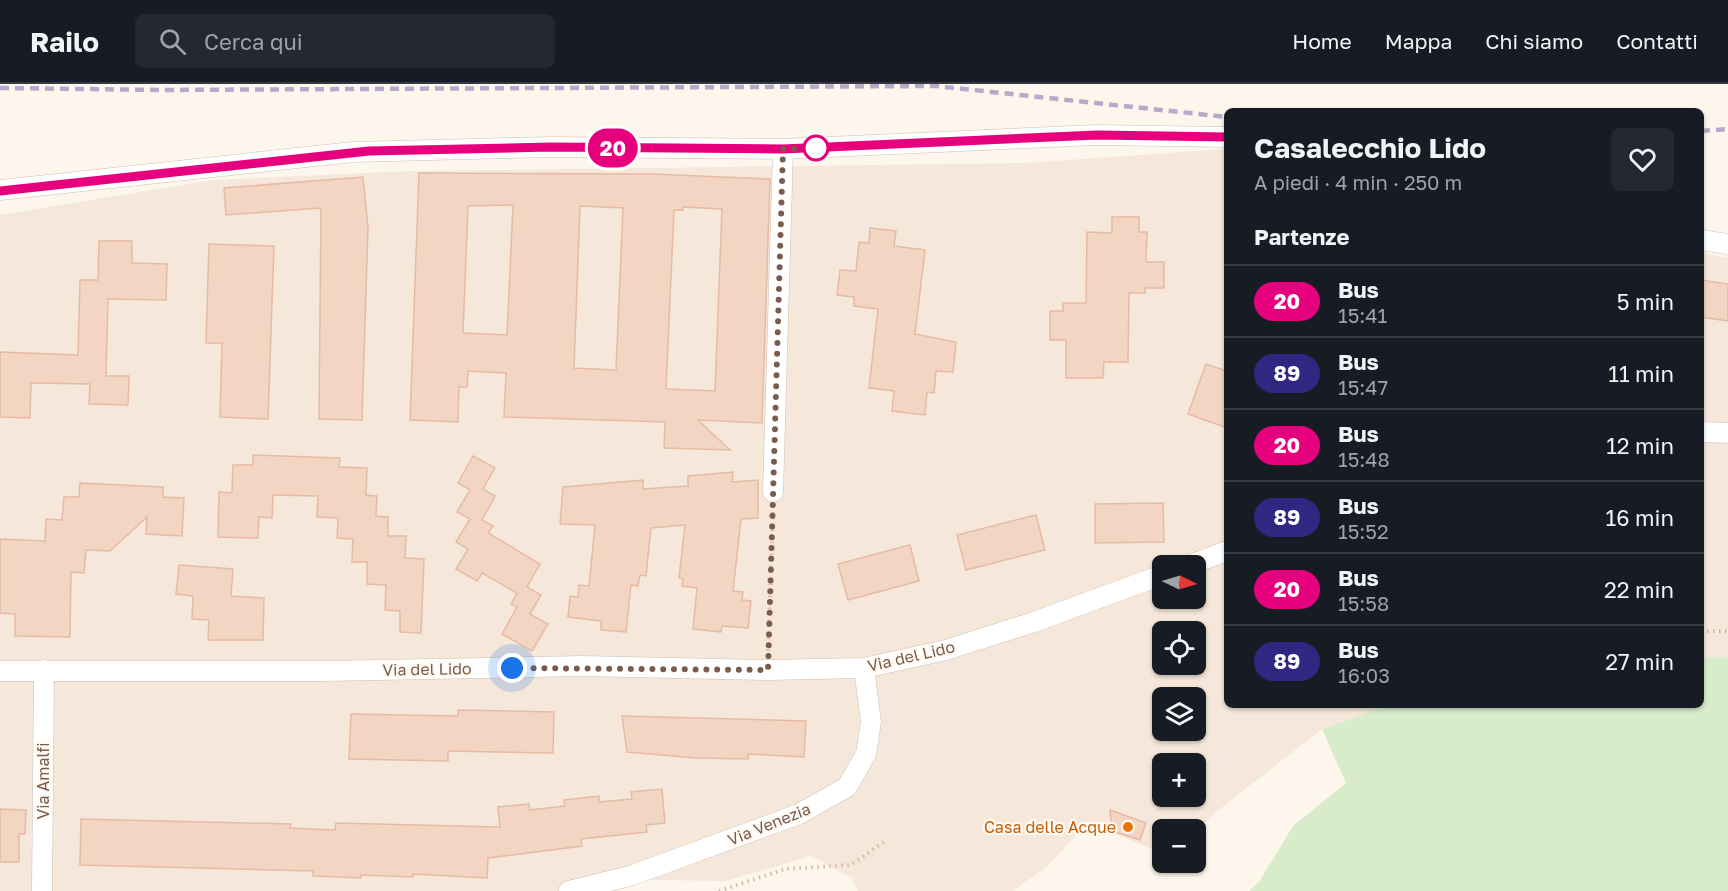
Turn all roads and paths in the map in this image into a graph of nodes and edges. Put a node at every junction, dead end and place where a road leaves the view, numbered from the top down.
1 (1224, 138) edge
2 (783, 149) junction
3 (0, 190) edge
4 (1704, 240) edge
5 (1728, 244) edge
6 (1704, 432) edge
7 (1728, 432) edge
8 (773, 492) joint
9 (1224, 552) edge
10 (1206, 559) edge
11 (1152, 578) edge
12 (1704, 631) edge
13 (1728, 631) edge
14 (864, 668) junction
15 (44, 670) junction
16 (768, 670) junction
17 (0, 671) edge
18 (885, 841) dead end
19 (42, 891) edge
20 (569, 891) edge
21 (720, 891) edge

1 - 2 street
2 - 3 street
2 - 8 street
4 - 5 street
6 - 7 street
8 - 16 path
9 - 10 street
11 - 14 street, Via del Lido
12 - 13 path
14 - 16 street, Via del Lido
14 - 20 street, Via Venezia
15 - 16 street, Via del Lido
15 - 17 street, Via del Lido
15 - 19 street, Via Amalfi
18 - 21 path

